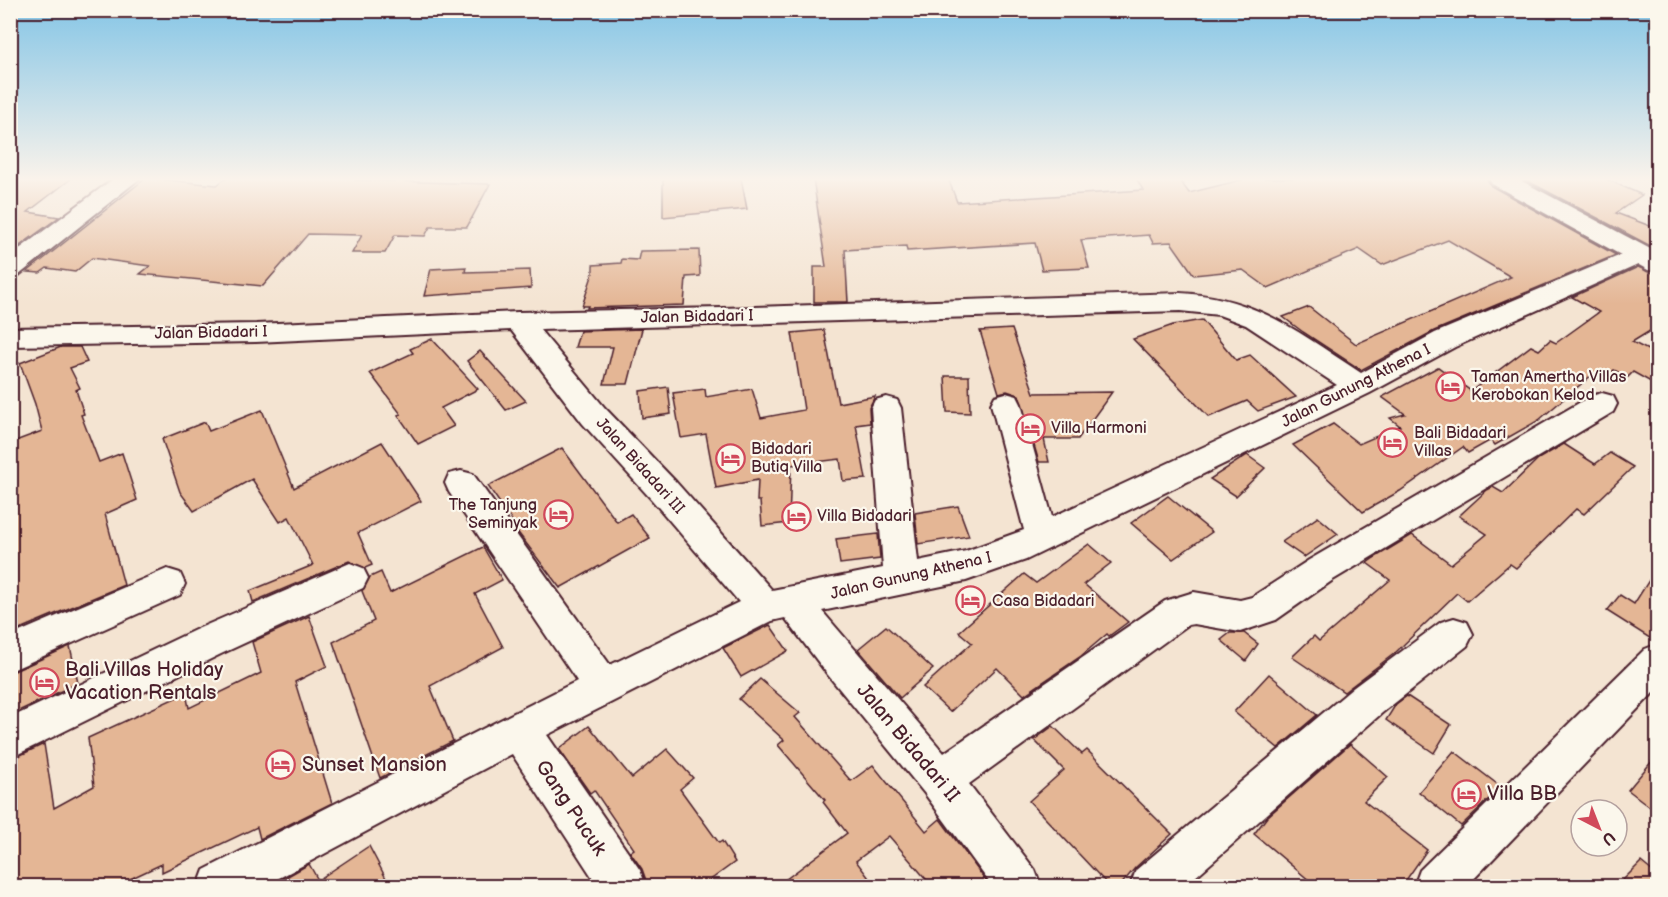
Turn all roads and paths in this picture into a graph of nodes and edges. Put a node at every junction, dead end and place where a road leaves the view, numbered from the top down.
1 (72, 221) edge
2 (1579, 221) edge
3 (1649, 259) edge
4 (10, 269) edge
5 (518, 321) junction
6 (10, 336) edge
7 (1360, 387) junction
8 (1006, 404) dead end
9 (1602, 404) dead end
10 (886, 408) dead end
11 (461, 483) dead end
12 (1044, 536) junction
13 (350, 578) dead end
14 (902, 580) junction
15 (167, 584) dead end
16 (780, 605) junction
17 (1454, 634) dead end
18 (10, 654) edge
19 (1658, 662) edge
20 (603, 687) junction
21 (519, 729) junction
22 (10, 739) edge
23 (940, 780) junction
24 (220, 886) edge
25 (624, 886) edge
26 (1018, 886) edge
27 (1152, 886) edge
28 (1436, 886) edge

1 - 4 street
2 - 3 street
3 - 7 street, Jalan Gunung Athena I
5 - 6 street, Jalan Bidadari I
5 - 7 street, Jalan Bidadari I
5 - 16 street, Jalan Bidadari III
7 - 12 street, Jalan Gunung Athena I
8 - 12 street
9 - 23 street
10 - 14 street
11 - 20 street
12 - 14 street, Jalan Gunung Athena I
13 - 22 street
14 - 16 street, Jalan Gunung Athena I
15 - 18 street
16 - 20 street, Jalan Gunung Athena I
16 - 23 street, Jalan Bidadari II
17 - 27 street
19 - 28 street
20 - 21 street, Jalan Gunung Athena I
21 - 24 street, Jalan Gunung Athena I
21 - 25 street, Gang Pucuk
23 - 26 street, Jalan Bidadari II

